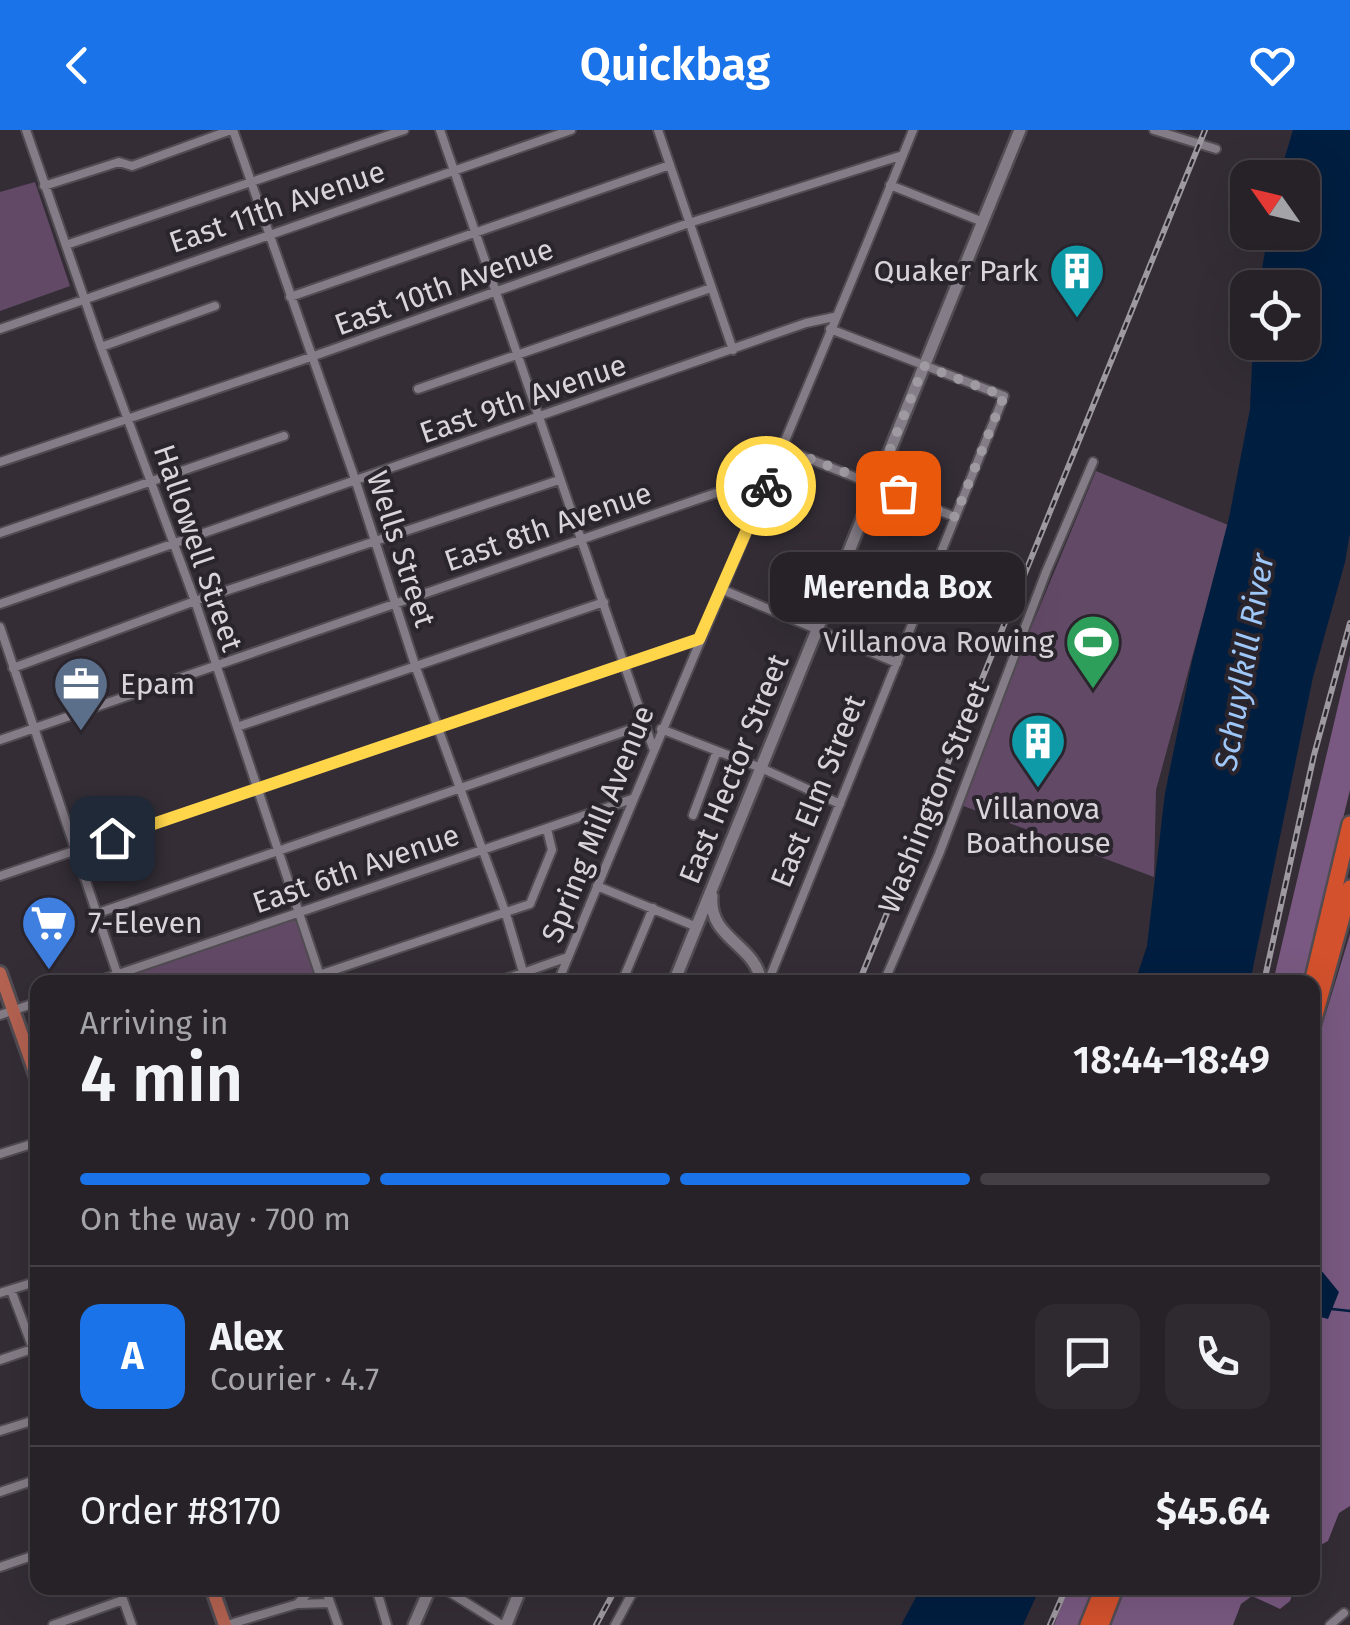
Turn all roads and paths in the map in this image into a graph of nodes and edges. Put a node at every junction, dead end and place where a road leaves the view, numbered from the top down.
1 (26, 130) edge
2 (232, 130) edge
3 (404, 130) edge
4 (440, 130) edge
5 (571, 130) edge
6 (658, 130) edge
7 (913, 130) edge
8 (1020, 130) edge
9 (1154, 130) edge
10 (1216, 150) dead end
11 (903, 155) junction
12 (670, 165) junction
13 (452, 170) junction
14 (252, 182) junction
15 (890, 184) junction
16 (44, 186) junction
17 (983, 222) junction
18 (689, 223) junction
19 (474, 232) junction
20 (267, 234) junction
21 (66, 244) junction
22 (711, 288) junction
23 (495, 293) junction
24 (86, 298) junction
25 (290, 298) junction
26 (214, 306) dead end
27 (834, 318) junction
28 (0, 328) edge
29 (830, 329) junction
30 (101, 347) junction
31 (733, 350) junction
32 (517, 355) junction
33 (311, 358) junction
34 (924, 366) junction
35 (418, 389) dead end
36 (128, 418) junction
37 (539, 418) junction
38 (284, 436) dead end
39 (782, 448) junction
40 (0, 462) edge
41 (1093, 462) dead end
42 (771, 474) junction
43 (355, 479) junction
44 (152, 480) junction
45 (560, 480) junction
46 (876, 484) junction
47 (955, 517) junction
48 (0, 533) edge
49 (579, 540) junction
50 (374, 543) junction
51 (174, 544) junction
52 (720, 589) junction
53 (195, 601) junction
54 (604, 602) junction
55 (396, 603) junction
56 (0, 604) edge
57 (0, 627) edge
58 (818, 629) junction
59 (699, 639) junction
60 (897, 663) junction
61 (624, 665) junction
62 (215, 666) junction
63 (13, 668) junction
64 (416, 668) junction
65 (646, 724) junction
66 (438, 726) junction
67 (238, 727) junction
68 (32, 729) junction
69 (661, 729) junction
70 (0, 740) edge
71 (652, 748) junction
72 (717, 751) junction
73 (761, 768) junction
74 (256, 789) junction
75 (460, 789) junction
76 (632, 799) junction
77 (840, 804) junction
78 (693, 815) dead end
79 (1350, 824) edge
80 (547, 829) junction
81 (76, 850) junction
82 (278, 850) junction
83 (480, 850) junction
84 (717, 875) junction
85 (0, 876) edge
86 (597, 886) junction
87 (1350, 888) edge
88 (652, 908) junction
89 (298, 912) junction
90 (98, 913) junction
91 (506, 914) junction
92 (697, 927) junction
93 (720, 930) junction
94 (781, 948) junction
95 (569, 956) junction
96 (752, 956) junction
97 (0, 974) edge
98 (117, 975) edge
99 (129, 975) edge
100 (319, 975) edge
101 (329, 975) edge
102 (523, 975) edge
103 (530, 975) edge
104 (561, 975) edge
105 (625, 975) edge
106 (677, 975) edge
107 (762, 975) edge
108 (768, 975) edge
109 (887, 975) edge
110 (1314, 975) edge
111 (1320, 997) edge
112 (30, 1005) edge
113 (6, 1013) edge
114 (30, 1064) edge
115 (30, 1145) edge
116 (0, 1154) edge
117 (30, 1283) edge
118 (11, 1290) junction
119 (0, 1294) edge
120 (30, 1343) edge
121 (30, 1350) edge
122 (0, 1360) edge
123 (30, 1421) edge
124 (0, 1431) edge
125 (30, 1482) edge
126 (0, 1492) edge
127 (30, 1557) edge
128 (0, 1567) edge
129 (121, 1595) edge
130 (215, 1595) edge
131 (306, 1595) edge
132 (327, 1595) edge
133 (378, 1595) edge
134 (427, 1595) edge
135 (455, 1595) edge
136 (518, 1595) edge
137 (631, 1595) edge
138 (1100, 1595) edge
139 (1112, 1595) edge
140 (123, 1600) junction
141 (330, 1603) junction
142 (297, 1604) junction
143 (1344, 1613) dead end
144 (53, 1625) edge
145 (132, 1625) edge
146 (226, 1625) edge
147 (338, 1625) edge
148 (387, 1625) edge
149 (414, 1625) edge
150 (504, 1625) edge
151 (616, 1625) edge
152 (1088, 1625) edge
153 (1101, 1625) edge
154 (1330, 1625) edge

1 - 16 street, Hallowell Street
2 - 14 street, Wells Street
2 - 16 street
3 - 14 street
4 - 13 street
5 - 13 street, East 11th Avenue
6 - 12 street
7 - 11 street, Spring Mill Avenue
8 - 17 main road, East Hector Street
9 - 10 street
11 - 15 street, Spring Mill Avenue
11 - 18 street, East 10th Avenue
12 - 18 street
12 - 19 street
13 - 19 street
13 - 20 street, East 11th Avenue
14 - 20 street, Wells Street
14 - 21 street
15 - 17 street
15 - 27 street, Spring Mill Avenue
16 - 21 street, Hallowell Street
17 - 34 main road, East Hector Street
18 - 22 street
18 - 23 street, East 10th Avenue
19 - 23 street
19 - 25 street
20 - 24 street, East 11th Avenue
20 - 25 street, Wells Street
21 - 24 street, Hallowell Street
22 - 31 street
22 - 32 street
23 - 32 street
23 - 33 street, East 10th Avenue
24 - 28 street, East 11th Avenue
24 - 30 street, Hallowell Street
25 - 33 street, Wells Street
26 - 30 street
27 - 29 street, Spring Mill Avenue
27 - 31 street, East 9th Avenue
29 - 34 street
29 - 39 street, Spring Mill Avenue
30 - 36 street, Hallowell Street
31 - 37 street, East 9th Avenue
32 - 35 street
32 - 37 street
33 - 36 street, East 10th Avenue
33 - 43 street, Wells Street
34 - 46 main road, East Hector Street
34 - 47 street, East Elm Street
36 - 40 street, East 10th Avenue
36 - 44 street, Hallowell Street
37 - 43 street, East 9th Avenue
37 - 45 street
38 - 44 street
39 - 42 street, Spring Mill Avenue
39 - 46 street
41 - 109 street, Washington Street
42 - 49 street, East 8th Avenue
42 - 52 street, Spring Mill Avenue
43 - 50 street, Wells Street
43 - 51 street, East 9th Avenue
44 - 48 street
44 - 51 street, Hallowell Street
45 - 49 street
45 - 50 street
46 - 47 street
46 - 58 main road, East Hector Street
47 - 60 street, East Elm Street
49 - 54 street
49 - 55 street, East 8th Avenue
50 - 53 street
50 - 55 street, Wells Street
51 - 53 street, Hallowell Street
51 - 56 street, East 9th Avenue
52 - 58 street
52 - 59 street, Spring Mill Avenue
53 - 62 street, Hallowell Street
53 - 63 street
54 - 61 street
54 - 64 street
55 - 62 street, East 8th Avenue
55 - 64 street, Wells Street
57 - 63 street
58 - 60 street
58 - 73 main road, East Hector Street
59 - 61 street
59 - 69 street, Spring Mill Avenue
60 - 77 street, East Elm Street
61 - 65 street
61 - 66 street
62 - 67 street, Hallowell Street
62 - 68 street, East 8th Avenue
63 - 68 street
64 - 66 street, Wells Street
64 - 67 street
65 - 71 street
65 - 75 street
66 - 74 street
66 - 75 street, Wells Street
67 - 74 street, Hallowell Street
68 - 70 street, East 8th Avenue
68 - 81 street
69 - 71 street, Spring Mill Avenue
69 - 72 street
71 - 76 street, Spring Mill Avenue
72 - 73 street
72 - 78 street
73 - 77 street
73 - 84 main road, East Hector Street
74 - 81 street
74 - 82 street, Hallowell Street
75 - 82 street
75 - 83 street, Wells Street
76 - 80 street, East 6th Avenue
76 - 86 street, Spring Mill Avenue
77 - 94 street, East Elm Street
79 - 110 highway
80 - 83 street, East 6th Avenue
80 - 91 street
81 - 85 street
81 - 90 street
82 - 89 street, Hallowell Street
82 - 90 street
83 - 89 street, East 6th Avenue
83 - 91 street, Wells Street
84 - 92 main road, East Hector Street
84 - 93 main road
86 - 88 street
86 - 95 street, Spring Mill Avenue
87 - 111 highway
88 - 92 street
88 - 105 street
89 - 99 street, East 6th Avenue
89 - 100 street, Hallowell Street
90 - 98 street
91 - 101 street
91 - 102 street, Wells Street
92 - 93 main road
92 - 106 main road, East Hector Street
93 - 96 main road
94 - 96 street
94 - 108 street, East Elm Street
95 - 103 street
95 - 104 street, Spring Mill Avenue
96 - 107 main road
97 - 113 main road
112 - 113 street
113 - 114 main road
115 - 116 street
117 - 118 street
118 - 119 street
118 - 120 street
121 - 122 street
123 - 124 street
125 - 126 street
127 - 128 street
129 - 140 street
130 - 146 main road
131 - 142 street
132 - 141 street
133 - 148 street
134 - 149 main road
135 - 150 street
136 - 150 main road
137 - 151 street
138 - 152 highway
139 - 153 highway
140 - 144 street
140 - 145 street
141 - 142 street
141 - 147 street
142 - 146 street
143 - 154 street

